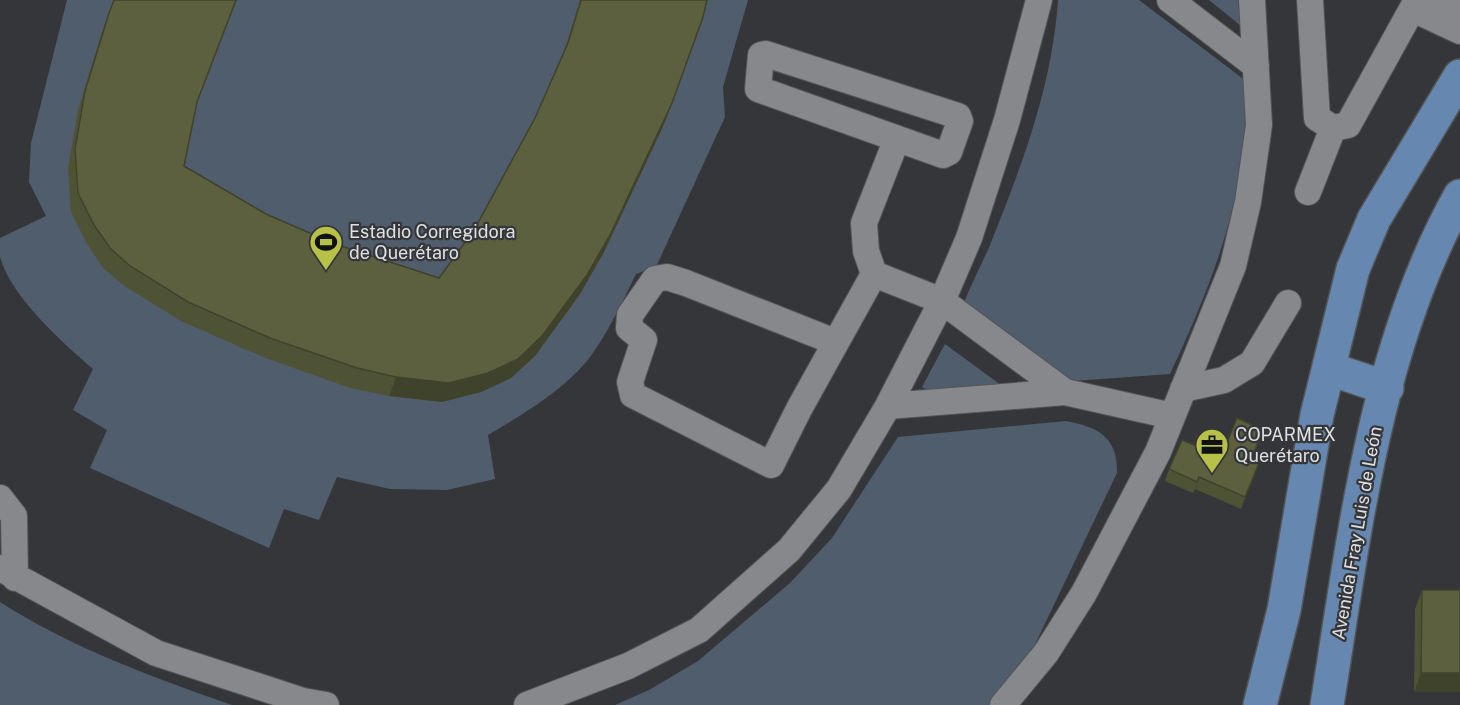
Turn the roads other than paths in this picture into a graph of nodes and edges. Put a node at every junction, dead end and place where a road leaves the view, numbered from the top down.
1 (1040, 0) edge
2 (1170, 0) edge
3 (1252, 0) edge
4 (1310, 0) edge
5 (1422, 3) edge
6 (1460, 11) edge
7 (1460, 31) edge
8 (1256, 66) junction
9 (1460, 76) edge
10 (1333, 128) junction
11 (896, 141) junction
12 (1308, 192) dead end
13 (1460, 196) edge
14 (874, 274) junction
15 (942, 301) junction
16 (1288, 303) dead end
17 (835, 342) junction
18 (1330, 369) junction
19 (1387, 388) junction
20 (1183, 389) junction
21 (1065, 392) junction
22 (888, 406) junction
23 (1172, 416) junction
24 (0, 498) edge
25 (8, 573) edge
26 (326, 705) edge
27 (527, 705) edge
28 (1003, 705) edge
29 (1260, 705) edge
30 (1327, 705) edge

1 - 15 street
2 - 8 street
3 - 8 street
4 - 10 street
5 - 6 street
5 - 7 street
5 - 10 street
8 - 20 street
9 - 18 main road
10 - 12 street
11 - 11 street
11 - 14 street
13 - 19 main road, Avenida Fray Luis de León
14 - 15 street
14 - 17 street
15 - 21 street
15 - 22 street
16 - 20 street
17 - 17 street
18 - 19 main road
18 - 29 main road
19 - 30 main road, Avenida Fray Luis de León
20 - 23 street
21 - 22 street
21 - 23 street
22 - 27 street
23 - 28 street
24 - 25 street
25 - 26 street

